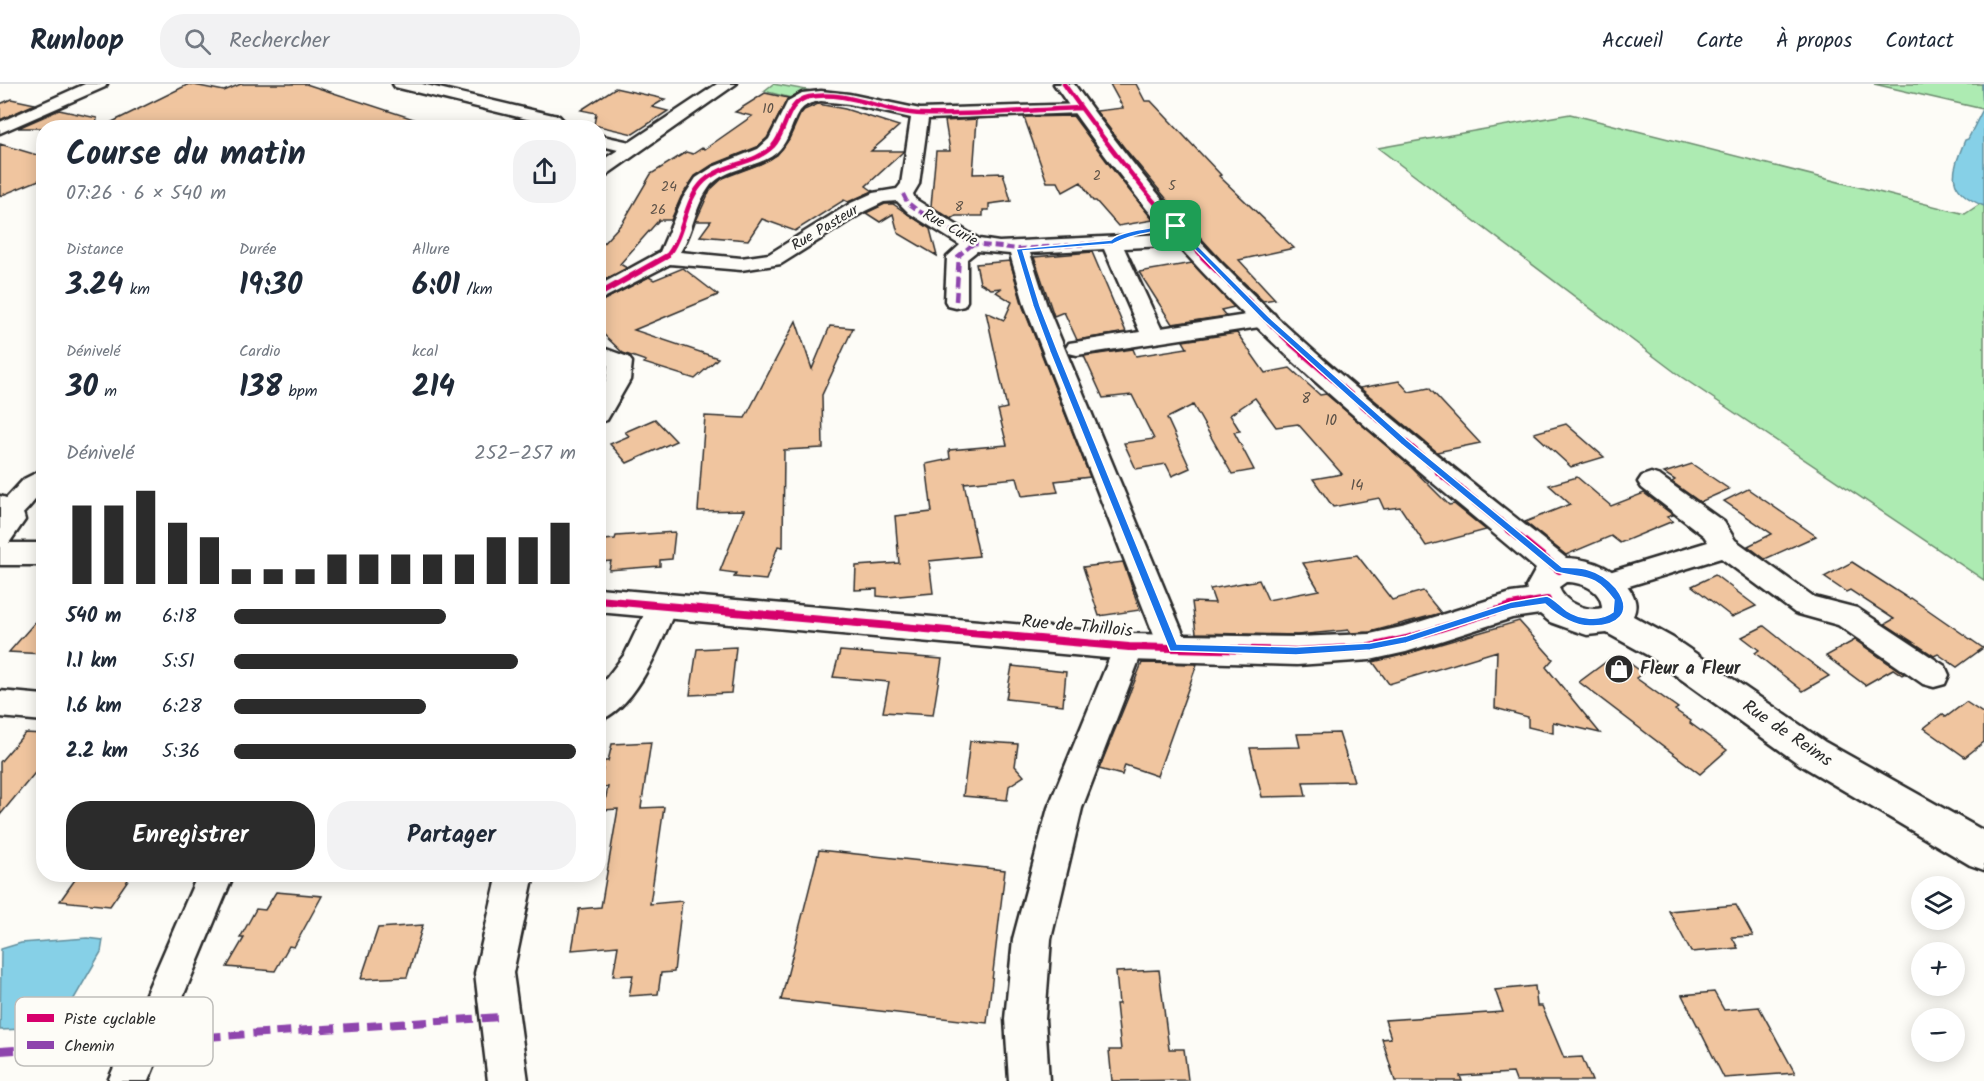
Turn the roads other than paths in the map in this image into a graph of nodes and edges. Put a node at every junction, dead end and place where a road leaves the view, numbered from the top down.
1 (116, 84) edge
2 (401, 84) edge
3 (728, 84) edge
4 (1064, 84) edge
5 (98, 85) edge
6 (1080, 108) junction
7 (920, 114) junction
8 (553, 120) edge
9 (0, 128) edge
10 (606, 142) edge
11 (633, 148) junction
12 (606, 167) edge
13 (903, 194) junction
14 (1182, 232) junction
15 (1113, 242) junction
16 (974, 244) junction
17 (1019, 249) junction
18 (666, 257) junction
19 (606, 291) edge
20 (956, 301) dead end
21 (1266, 319) junction
22 (1153, 336) junction
23 (1077, 348) dead end
24 (606, 357) edge
25 (606, 402) edge
26 (1650, 482) dead end
27 (36, 483) edge
28 (2, 522) edge
29 (36, 538) edge
30 (1725, 547) junction
31 (36, 548) edge
32 (1606, 583) junction
33 (1553, 585) junction
34 (606, 601) edge
35 (662, 606) junction
36 (1610, 620) junction
37 (1128, 647) junction
38 (1174, 648) junction
39 (1934, 675) dead end
40 (606, 702) edge
41 (0, 704) edge
42 (36, 707) edge
43 (1976, 848) edge
44 (213, 882) edge
45 (514, 882) edge
46 (164, 997) edge
47 (134, 1066) edge
48 (128, 1081) edge
49 (508, 1081) edge
50 (1029, 1081) edge

1 - 5 street
2 - 8 street
3 - 11 street
4 - 6 street
5 - 9 street
6 - 7 street
6 - 14 street
7 - 13 street
7 - 18 street
10 - 11 street
11 - 12 street
13 - 16 street, Rue Curie
13 - 18 street, Rue Pasteur
14 - 15 street, Rue Curie
14 - 21 street
15 - 17 street, Rue Curie
15 - 22 street
16 - 17 street, Rue Curie
16 - 20 street
17 - 38 street
18 - 19 street
21 - 22 street
21 - 33 street
22 - 23 street
24 - 25 street
26 - 30 street
27 - 28 street
28 - 29 street
28 - 31 street
30 - 32 street
30 - 39 street
32 - 33 street
32 - 36 street
33 - 36 street
33 - 38 street, Rue de Thillois
34 - 35 street, Rue de Thillois
35 - 37 street, Rue de Thillois
35 - 40 street
36 - 43 street, Rue de Reims
37 - 38 street, Rue de Thillois
37 - 50 street
41 - 42 street
44 - 46 street
45 - 49 street
47 - 48 street

